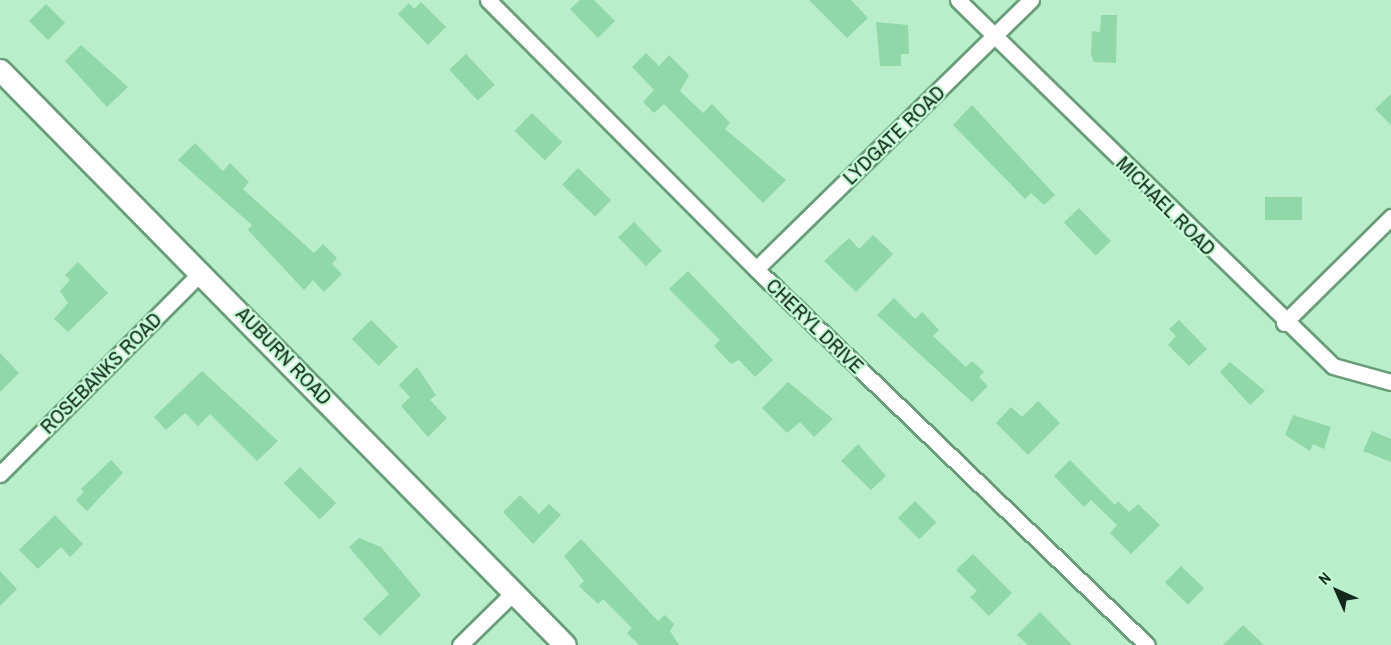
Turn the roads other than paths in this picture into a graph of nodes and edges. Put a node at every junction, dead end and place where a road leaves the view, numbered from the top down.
1 (488, 0) edge
2 (958, 0) edge
3 (1031, 0) edge
4 (995, 36) junction
5 (0, 70) edge
6 (1391, 217) edge
7 (756, 269) junction
8 (202, 271) junction
9 (1284, 323) junction
10 (1391, 382) edge
11 (0, 474) edge
12 (513, 593) junction
13 (460, 645) edge
14 (565, 645) edge
15 (1148, 645) edge

1 - 7 street, CHERYL DRIVE
2 - 4 street, MICHAEL ROAD
3 - 4 street, LYDGATE ROAD
4 - 7 street, LYDGATE ROAD
4 - 9 street, MICHAEL ROAD
5 - 8 street, AUBURN ROAD
6 - 9 street
7 - 15 street, CHERYL DRIVE
8 - 11 street, ROSEBANKS ROAD
8 - 12 street, AUBURN ROAD
9 - 10 street, MICHAEL ROAD
12 - 13 street
12 - 14 street, AUBURN ROAD

